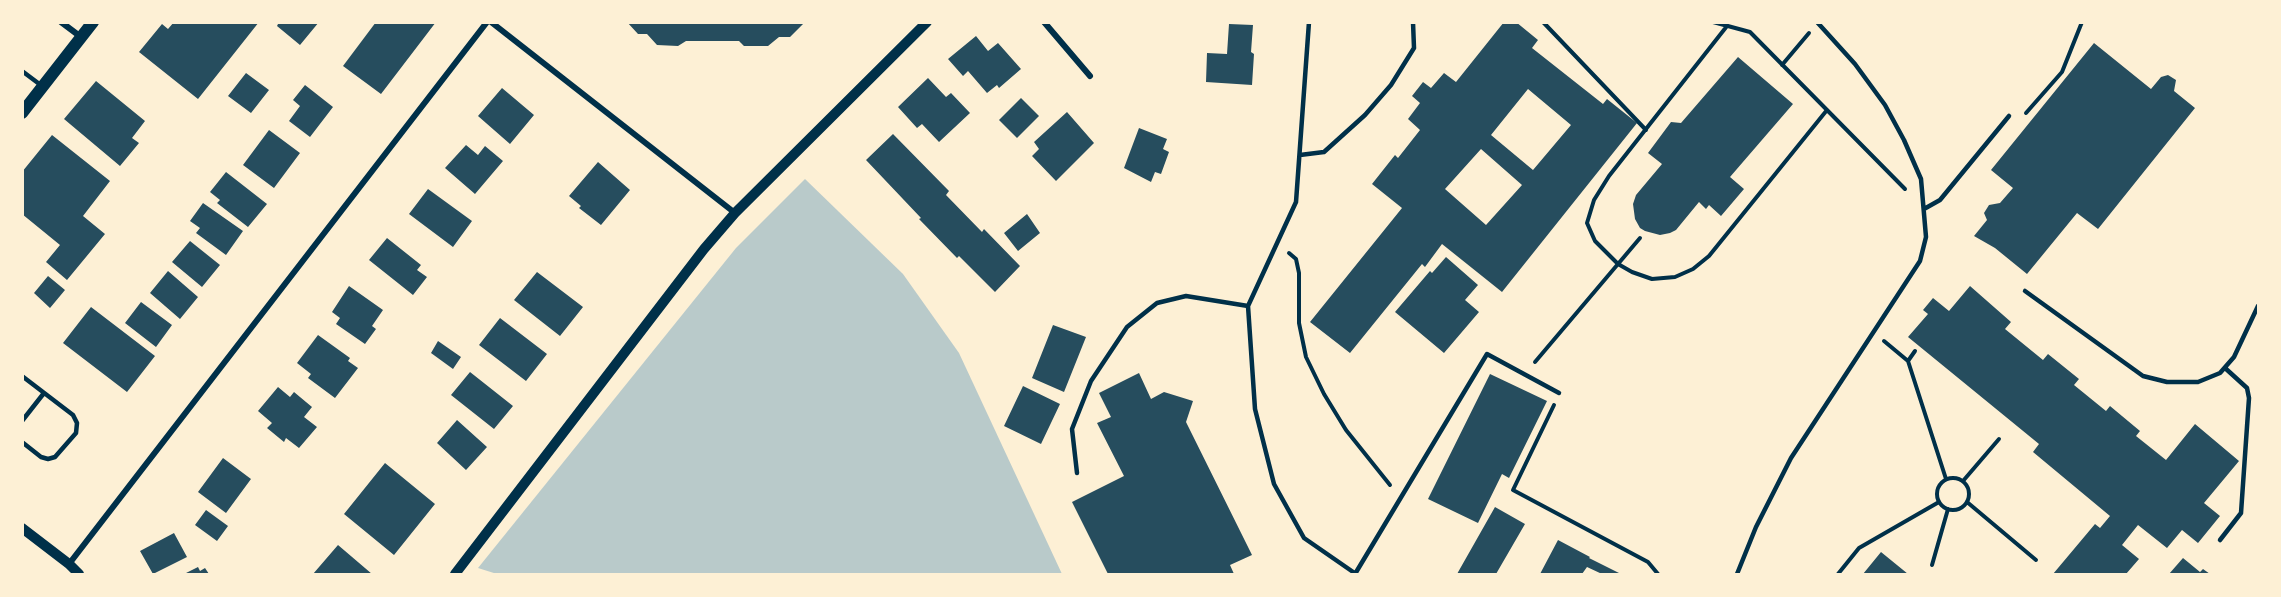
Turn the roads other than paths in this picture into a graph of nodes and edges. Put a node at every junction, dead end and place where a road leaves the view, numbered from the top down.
1 (61, 22) edge
2 (93, 22) edge
3 (489, 22) edge
4 (927, 22) edge
5 (1044, 22) edge
6 (1309, 22) edge
7 (1413, 22) edge
8 (1818, 23) edge
9 (81, 37) junction
10 (22, 71) edge
11 (1090, 76) dead end
12 (43, 87) junction
13 (22, 113) edge
14 (2009, 116) road end
15 (1300, 155) junction
16 (1924, 209) junction
17 (735, 213) junction
18 (2025, 291) dead end
19 (1248, 306) junction
20 (2259, 306) edge
21 (2225, 368) junction
22 (22, 376) edge
23 (44, 393) junction
24 (1559, 393) road end
25 (22, 421) edge
26 (22, 442) edge
27 (1077, 473) dead end
28 (22, 528) edge
29 (2220, 540) dead end
30 (69, 564) junction
31 (79, 574) edge
32 (455, 574) edge
33 (1356, 574) edge
34 (1737, 574) edge

1 - 9 street
2 - 9 main road
3 - 17 street
3 - 30 street
4 - 17 street
5 - 11 street
6 - 15 lane
7 - 15 lane
8 - 16 lane
9 - 12 main road
10 - 12 lane
12 - 13 main road
14 - 16 lane
15 - 19 lane
16 - 34 lane
17 - 32 street
18 - 21 lane
19 - 27 lane
19 - 33 lane
20 - 21 lane
21 - 29 lane
22 - 23 lane
23 - 25 lane
23 - 26 lane
24 - 33 lane
28 - 30 street
30 - 31 street

